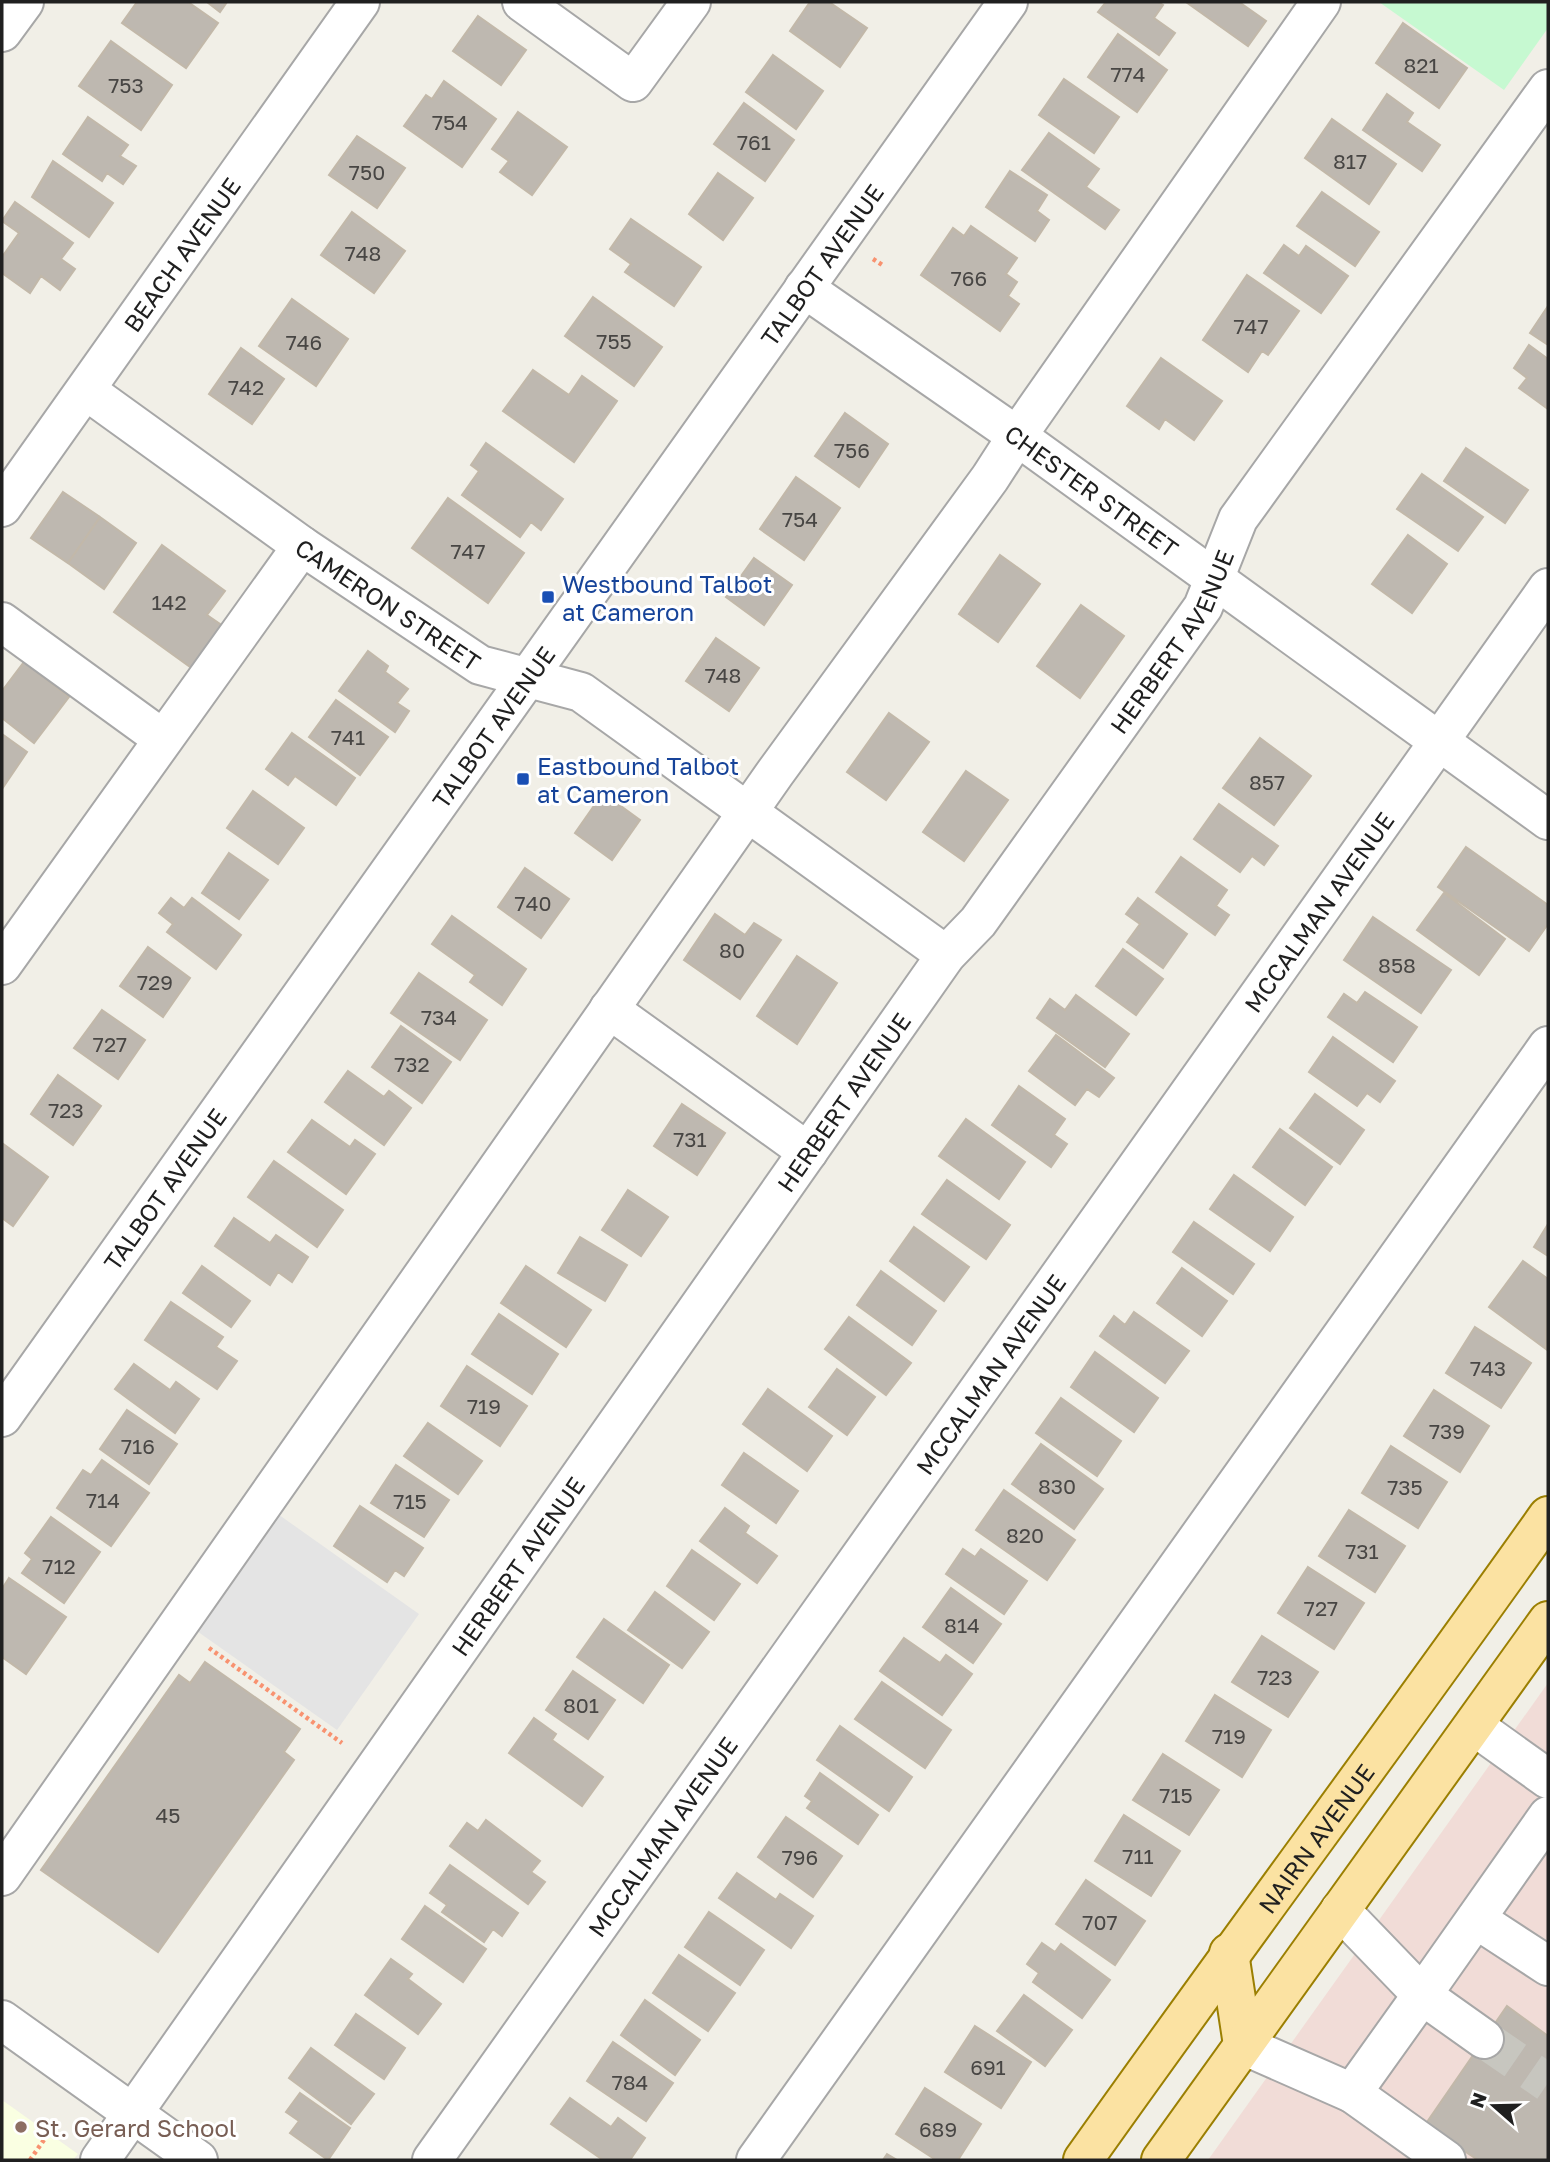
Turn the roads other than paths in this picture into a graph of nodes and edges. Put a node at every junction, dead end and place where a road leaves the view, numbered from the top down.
1 (24, 2) edge
2 (360, 2) edge
3 (522, 2) edge
4 (691, 2) edge
5 (1008, 2) edge
6 (1321, 2) edge
7 (2, 32) edge
8 (1548, 89) edge
9 (804, 288) junction
10 (87, 391) junction
11 (1017, 436) junction
12 (2, 507) edge
13 (302, 546) junction
14 (1214, 579) junction
15 (1548, 588) edge
16 (2, 622) edge
17 (525, 679) junction
18 (163, 739) junction
19 (1438, 741) junction
20 (747, 813) junction
21 (1548, 820) edge
22 (946, 955) junction
23 (2, 965) edge
24 (609, 1009) junction
25 (1548, 1046) edge
26 (808, 1152) junction
27 (2, 1417) edge
28 (1548, 1516) edge
29 (1548, 1620) edge
30 (1424, 1690) junction
31 (1474, 1726) junction
32 (1548, 1779) edge
33 (1548, 1816) edge
34 (2, 1876) edge
35 (1340, 1910) junction
36 (1476, 1919) junction
37 (1229, 1953) junction
38 (1548, 1966) edge
39 (1422, 1995) junction
40 (2, 2020) edge
41 (1484, 2039) tunnel mouth
42 (1243, 2045) junction
43 (1352, 2093) junction
44 (132, 2114) junction
45 (100, 2160) edge
46 (198, 2160) edge
47 (432, 2160) edge
48 (756, 2160) edge
49 (1083, 2160) edge
50 (1161, 2160) edge
51 (1446, 2160) edge

1 - 7 street
2 - 10 street, BEACH AVENUE
3 - 4 street
5 - 9 street, TALBOT AVENUE
6 - 11 street
8 - 14 street, HERBERT AVENUE
9 - 11 street, CHESTER STREET
9 - 17 street, TALBOT AVENUE
10 - 12 street, BEACH AVENUE
10 - 13 street, CAMERON STREET
11 - 14 street, CHESTER STREET
11 - 20 street
13 - 17 street, CAMERON STREET
13 - 18 street
14 - 19 street, CHESTER STREET
14 - 22 street, HERBERT AVENUE
15 - 19 street, MCCALMAN AVENUE
16 - 18 street
17 - 20 street, CAMERON STREET
17 - 27 street, TALBOT AVENUE
18 - 23 street
19 - 21 street, CHESTER STREET
19 - 47 street, MCCALMAN AVENUE
20 - 22 street, CAMERON STREET
20 - 24 street
22 - 26 street, HERBERT AVENUE
24 - 26 street
24 - 34 street
25 - 48 street
26 - 44 street, HERBERT AVENUE
28 - 30 main road, NAIRN AVENUE
29 - 31 main road
30 - 31 main road
30 - 37 main road, NAIRN AVENUE
31 - 32 street
31 - 35 main road
33 - 36 street
35 - 39 street
35 - 42 main road
36 - 38 street
36 - 39 street
37 - 42 main road
37 - 49 main road, NAIRN AVENUE
39 - 41 street
39 - 43 street
40 - 44 street
42 - 43 street
42 - 50 main road
43 - 51 street
44 - 45 street, HERBERT AVENUE
44 - 46 street

